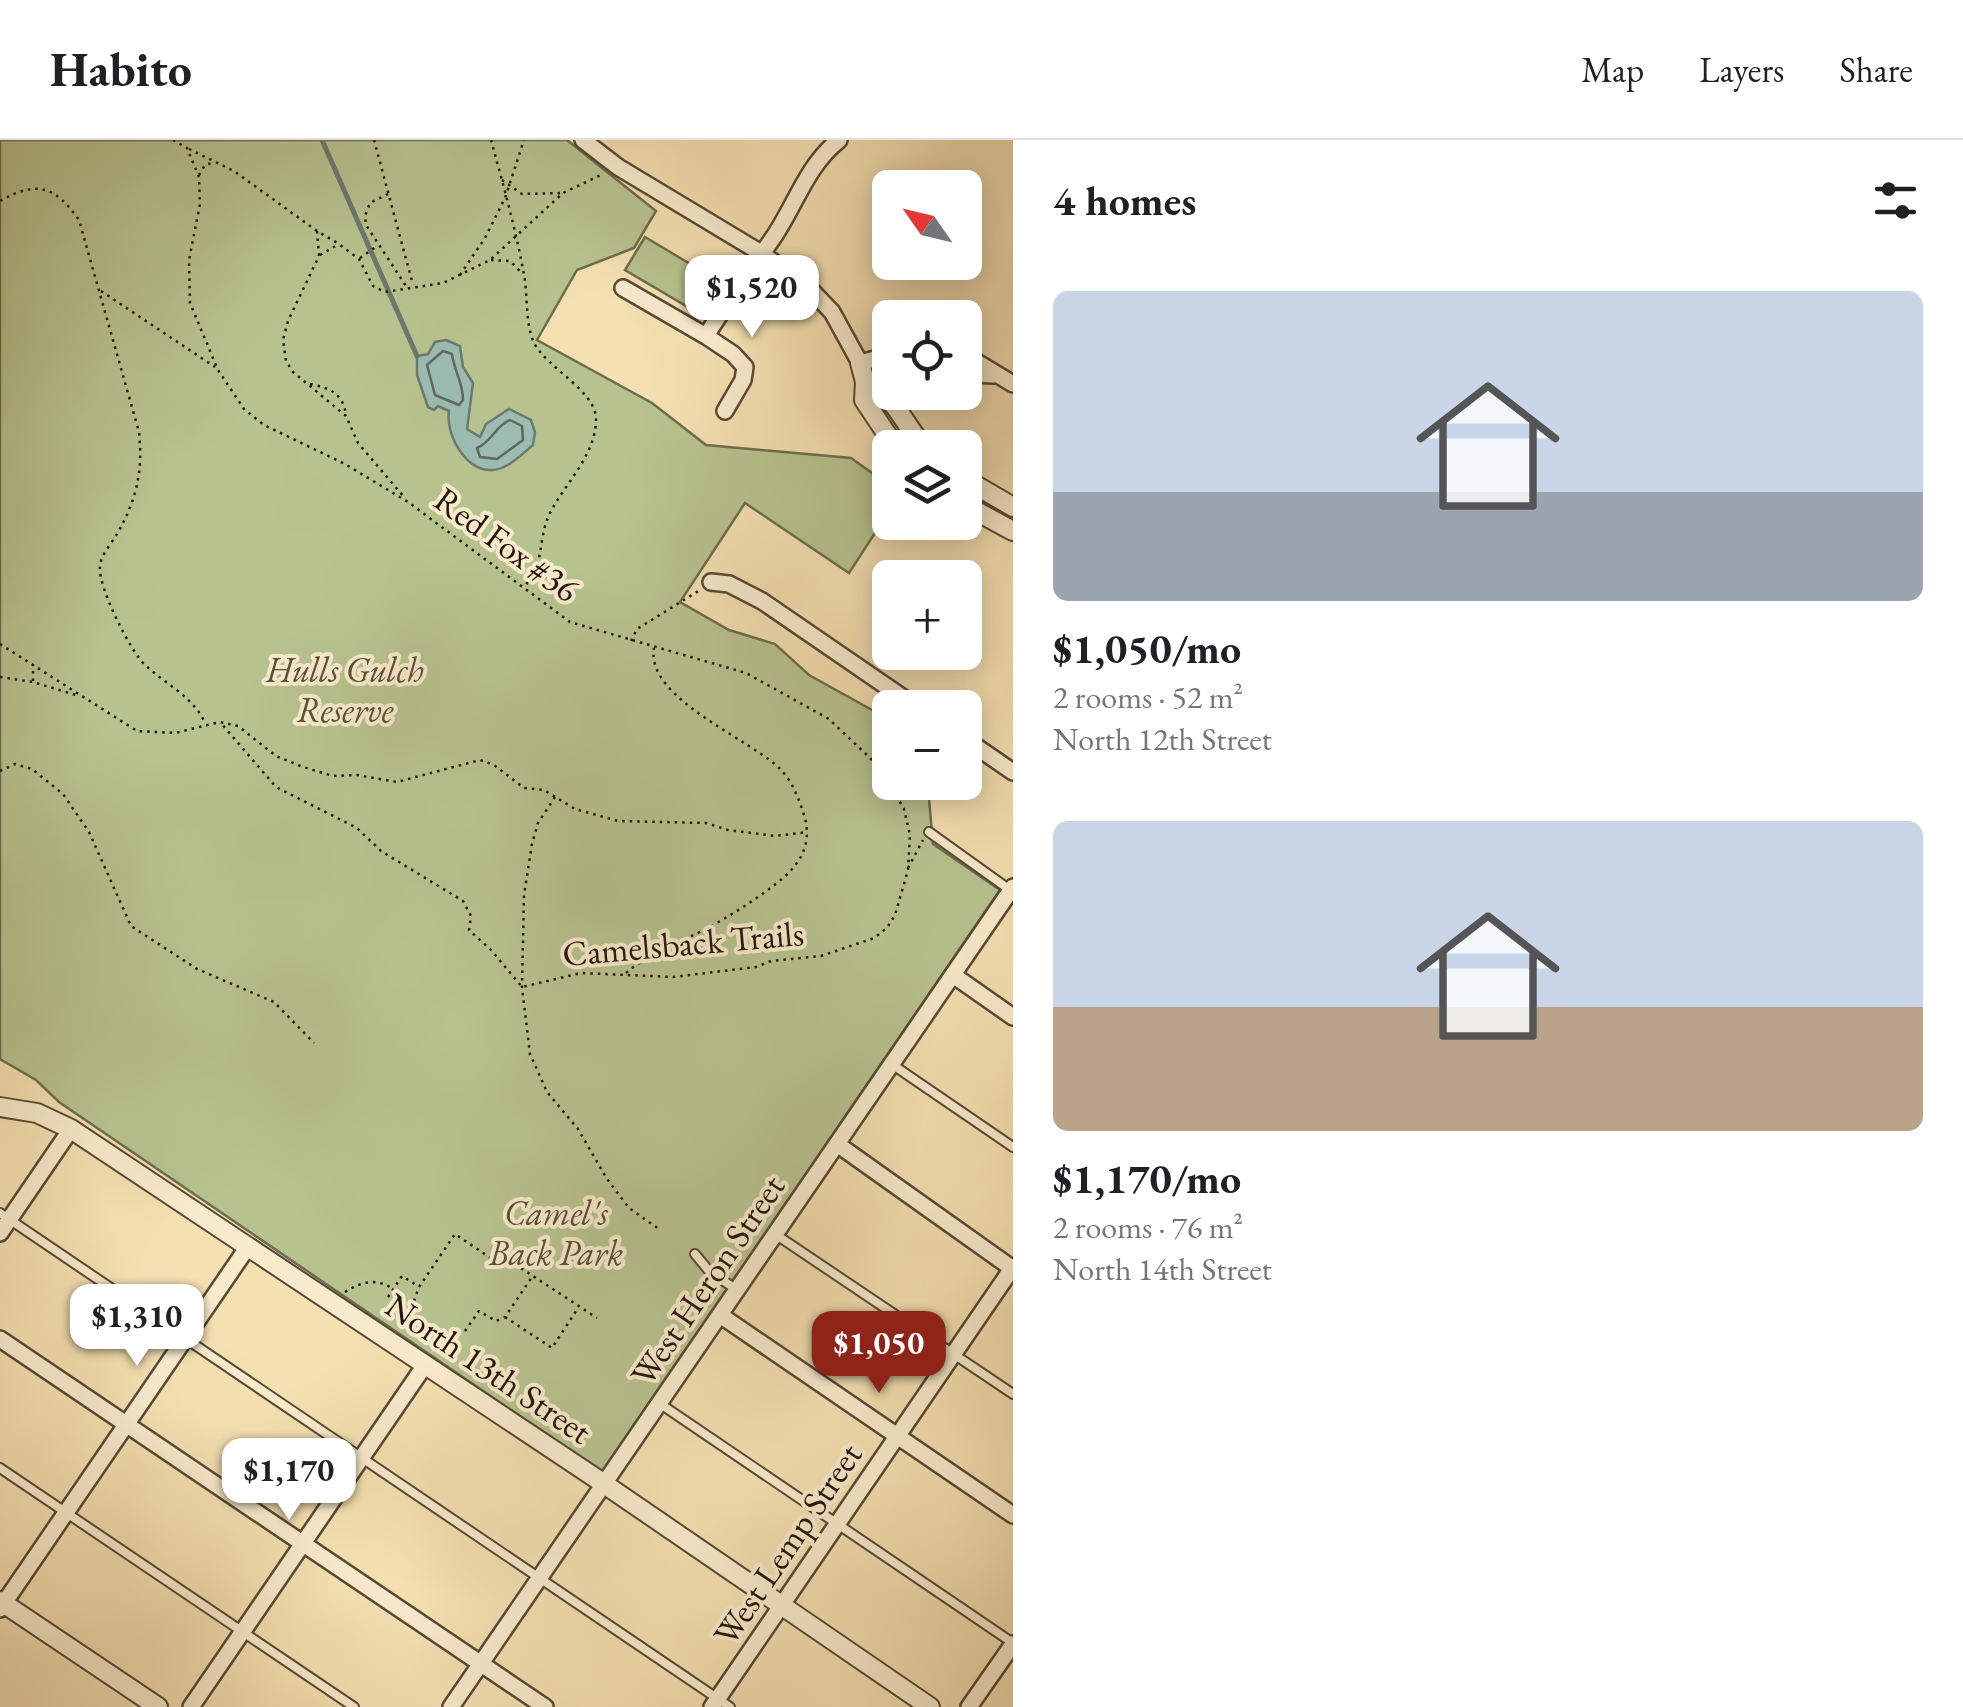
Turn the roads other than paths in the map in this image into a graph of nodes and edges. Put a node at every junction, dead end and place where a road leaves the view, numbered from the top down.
1 (583, 140) edge
2 (839, 140) edge
3 (761, 253) junction
4 (623, 288) dead end
5 (706, 336) junction
6 (872, 359) edge
7 (860, 362) junction
8 (982, 367) edge
9 (982, 375) edge
10 (994, 375) junction
11 (865, 382) junction
12 (1013, 384) edge
13 (725, 411) dead end
14 (884, 430) edge
15 (909, 430) edge
16 (982, 489) edge
17 (1013, 507) edge
18 (982, 514) edge
19 (1013, 531) edge
20 (712, 582) road end
21 (892, 690) edge
22 (982, 751) edge
23 (1013, 772) edge
24 (928, 832) road end
25 (1012, 890) edge
26 (952, 975) junction
27 (1013, 1017) edge
28 (891, 1064) junction
29 (0, 1107) edge
30 (71, 1129) junction
31 (837, 1144) junction
32 (1013, 1147) edge
33 (3, 1222) edge
34 (775, 1234) junction
35 (248, 1248) junction
36 (695, 1254) dead end
37 (1013, 1268) edge
38 (737, 1290) junction
39 (720, 1315) junction
40 (185, 1339) junction
41 (0, 1340) edge
42 (954, 1354) junction
43 (425, 1365) junction
44 (1013, 1394) edge
45 (659, 1404) junction
46 (126, 1425) junction
47 (897, 1436) junction
48 (361, 1458) junction
49 (0, 1468) edge
50 (604, 1484) junction
51 (66, 1512) junction
52 (1013, 1515) edge
53 (837, 1524) junction
54 (302, 1544) junction
55 (540, 1578) junction
56 (1, 1605) edge
57 (781, 1606) junction
58 (242, 1632) junction
59 (1013, 1644) edge
60 (481, 1664) junction
61 (720, 1704) edge
62 (158, 1707) edge
63 (191, 1707) edge
64 (354, 1707) edge
65 (452, 1707) edge
66 (545, 1707) edge
67 (930, 1707) edge
68 (969, 1707) edge

1 - 3 street
2 - 3 street
3 - 5 street
3 - 7 street
4 - 5 street
5 - 13 street
6 - 7 street
7 - 11 street
8 - 10 street
9 - 10 street
10 - 12 street
11 - 14 street
11 - 15 street
16 - 17 street
18 - 19 street
20 - 21 street
22 - 23 street
24 - 25 lane
25 - 26 street, West Heron Street
26 - 27 street
26 - 28 street, West Heron Street
28 - 31 street, West Heron Street
28 - 32 lane
29 - 30 street, North 13th Street
30 - 33 street
30 - 35 street, North 13th Street
31 - 34 street, West Heron Street
31 - 37 street
33 - 40 lane
34 - 38 street, West Heron Street
34 - 42 lane
35 - 40 street
35 - 43 street, North 13th Street
36 - 38 lane
37 - 42 street, West Lemp Street
38 - 39 street, West Heron Street
39 - 45 street, West Heron Street
39 - 47 street
40 - 46 street
40 - 48 lane
41 - 46 street
42 - 44 lane
42 - 47 street, West Lemp Street
43 - 48 street
43 - 50 street, North 13th Street
45 - 50 street, West Heron Street
45 - 53 lane
46 - 51 street
46 - 54 street
47 - 52 street
47 - 53 street, West Lemp Street
48 - 54 street
48 - 55 lane
49 - 51 lane
50 - 55 street, West Heron Street
50 - 57 street, North 13th Street
51 - 56 street
51 - 58 lane
53 - 57 street, West Lemp Street
53 - 59 lane
54 - 58 street
54 - 60 street
55 - 60 street, West Heron Street
55 - 61 lane
56 - 62 street
57 - 61 street, West Lemp Street
57 - 67 street, North 13th Street
58 - 63 street
58 - 64 lane
59 - 68 street
60 - 65 street, West Heron Street
60 - 66 street

